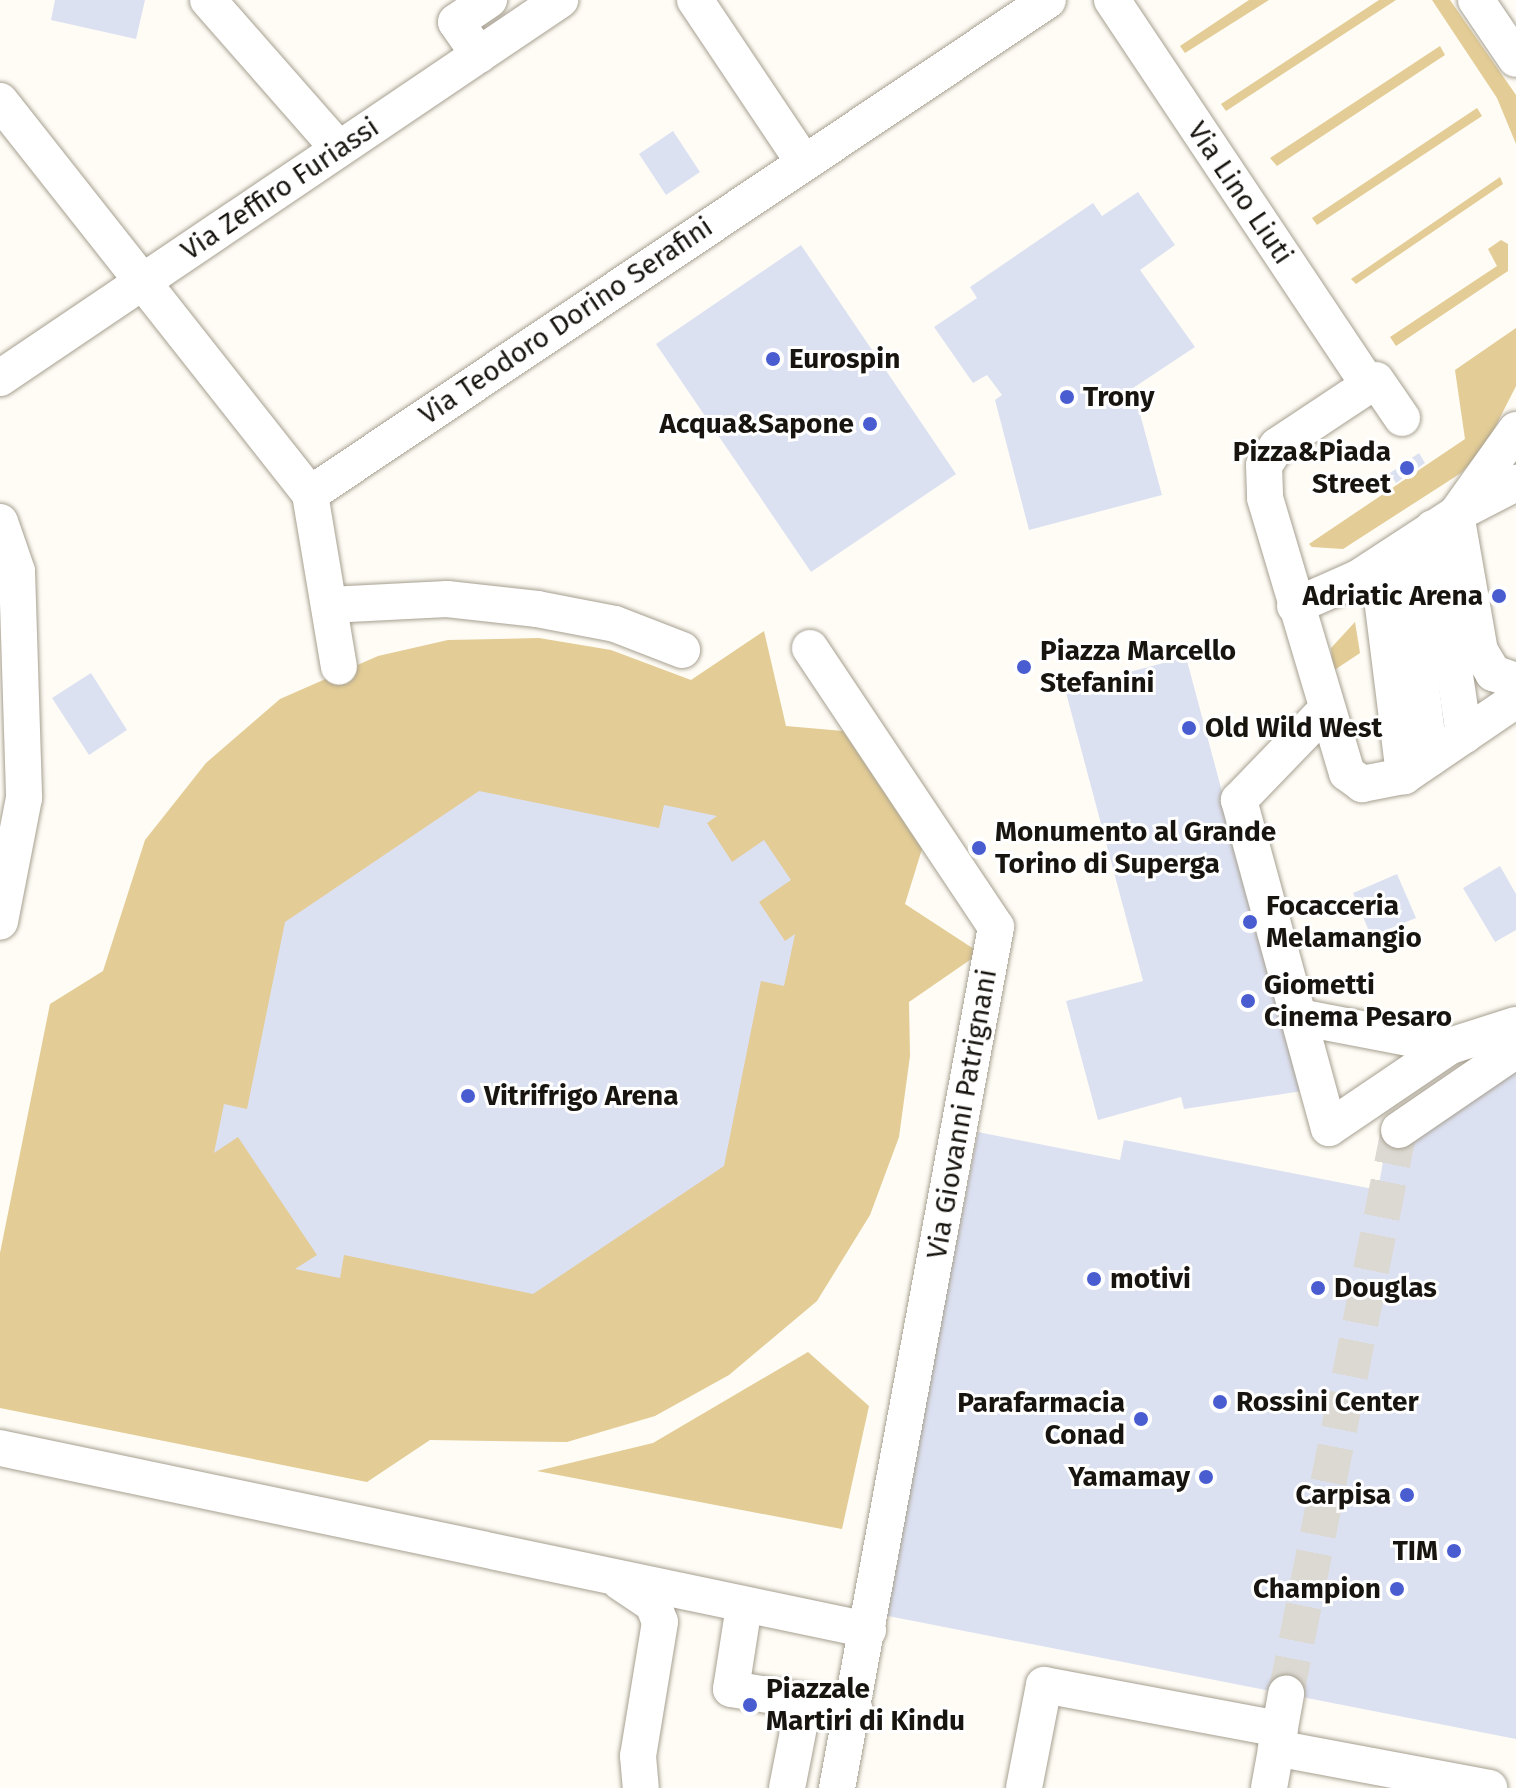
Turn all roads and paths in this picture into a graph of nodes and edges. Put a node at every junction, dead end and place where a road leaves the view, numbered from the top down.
1 (208, 0) edge
2 (489, 0) edge
3 (560, 0) edge
4 (695, 0) edge
5 (1048, 0) edge
6 (1112, 0) edge
7 (1480, 6) edge
8 (1516, 34) edge
9 (479, 55) junction
10 (1516, 59) edge
11 (0, 101) edge
12 (339, 149) junction
13 (802, 160) junction
14 (142, 282) junction
15 (0, 378) edge
16 (1372, 382) junction
17 (1402, 418) dead end
18 (1516, 430) edge
19 (1516, 483) edge
20 (310, 494) junction
21 (1444, 521) junction
22 (0, 522) edge
23 (1380, 564) junction
24 (329, 605) junction
25 (1295, 606) junction
26 (810, 648) dead end
27 (682, 650) dead end
28 (339, 667) dead end
29 (1516, 681) edge
30 (1516, 700) edge
31 (1325, 711) junction
32 (1464, 736) junction
33 (1405, 773) junction
34 (0, 922) edge
35 (1299, 1017) junction
36 (1516, 1025) edge
37 (1450, 1046) junction
38 (1516, 1050) edge
39 (1399, 1130) tunnel mouth
40 (0, 1448) edge
41 (619, 1581) junction
42 (744, 1606) junction
43 (868, 1630) junction
44 (1286, 1694) tunnel mouth
45 (804, 1701) junction
46 (854, 1709) junction
47 (1278, 1739) junction
48 (641, 1788) edge
49 (787, 1788) edge
50 (837, 1788) edge
51 (1024, 1788) edge
52 (1269, 1788) edge
53 (1489, 1788) edge

1 - 12 street
2 - 9 street
3 - 9 street, Via Zeffiro Furiassi
4 - 13 street
5 - 13 street, Via Teodoro Dorino Serafini
6 - 16 street, Via Lino Liuti
7 - 8 street
7 - 10 street
9 - 12 street, Via Zeffiro Furiassi
11 - 14 street
12 - 14 street, Via Zeffiro Furiassi
13 - 20 street, Via Teodoro Dorino Serafini
14 - 15 street, Via Zeffiro Furiassi
14 - 20 street
16 - 17 street, Via Lino Liuti
16 - 25 street
18 - 21 street
19 - 21 street
20 - 24 street
21 - 23 street
21 - 29 street
21 - 32 street
22 - 34 street
23 - 25 street
23 - 33 street
23 - 33 street
24 - 27 street
24 - 28 street
25 - 31 street
26 - 43 street, Via Giovanni Patrignani
30 - 32 street
31 - 33 street
31 - 35 street
32 - 33 street
35 - 37 street
35 - 37 street
36 - 37 street
38 - 39 street
40 - 41 street
41 - 42 street
41 - 48 street
42 - 43 street
42 - 45 street
43 - 46 street, Via Giovanni Patrignani
44 - 47 street
45 - 46 street
45 - 49 street
46 - 50 street, Via Giovanni Patrignani
47 - 51 street
47 - 52 street
47 - 53 street

